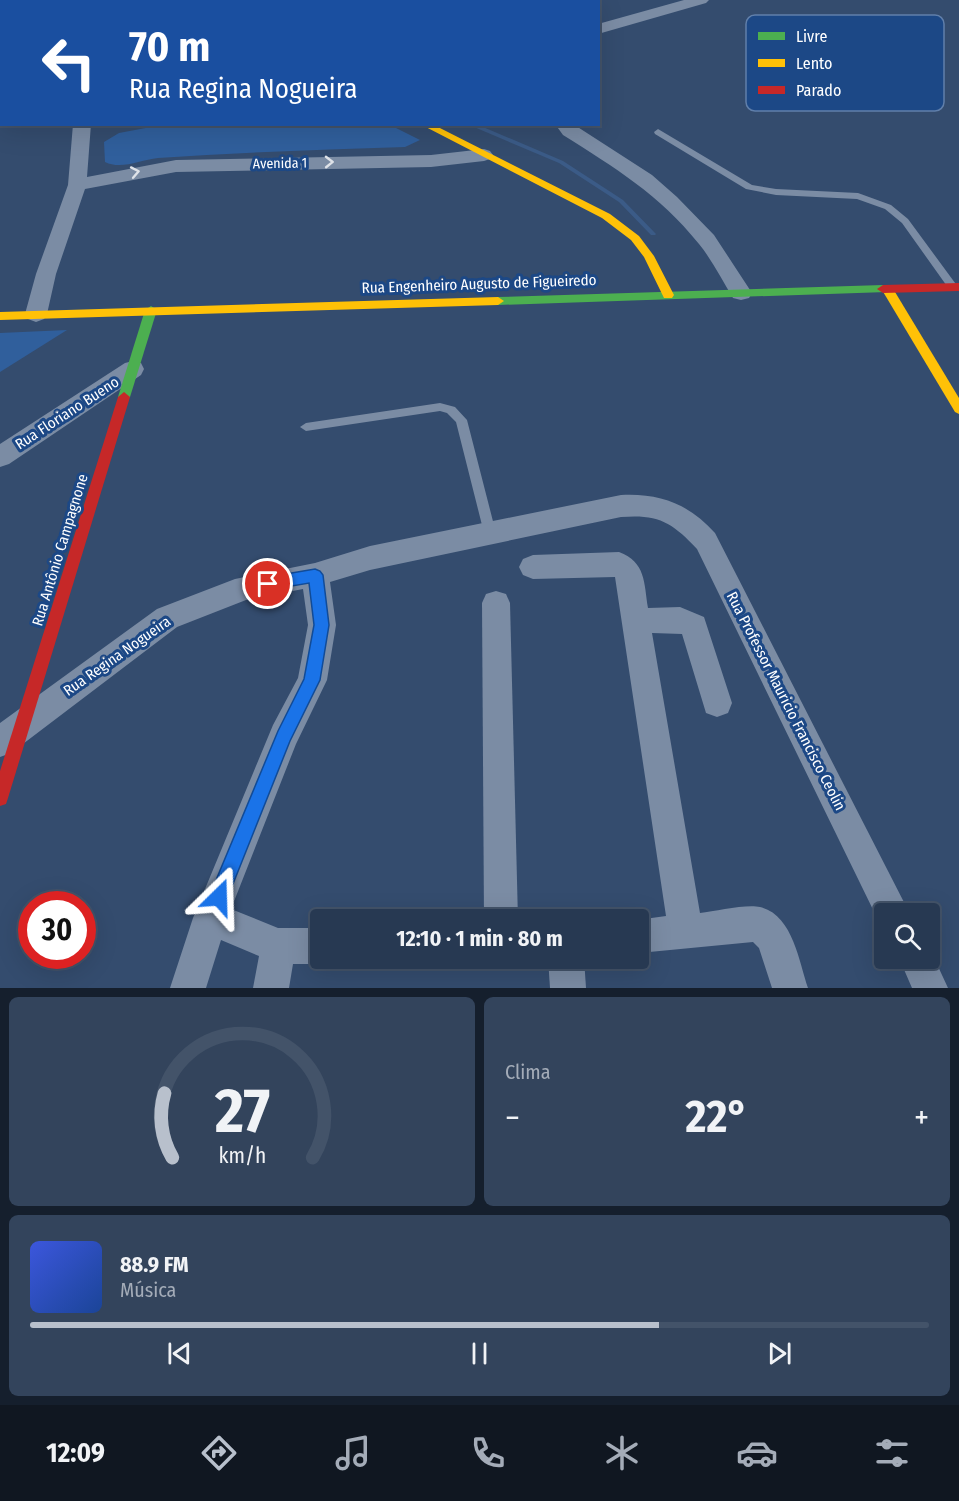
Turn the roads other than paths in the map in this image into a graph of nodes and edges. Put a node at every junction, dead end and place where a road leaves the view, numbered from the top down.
1 (702, 0) edge
2 (600, 28) edge
3 (86, 126) edge
4 (428, 126) edge
5 (565, 126) edge
6 (658, 132) dead end
7 (484, 155) junction
8 (77, 185) junction
9 (956, 287) edge
10 (888, 290) junction
11 (741, 293) junction
12 (668, 295) junction
13 (150, 310) junction
14 (36, 314) junction
15 (0, 316) edge
16 (133, 369) junction
17 (959, 409) edge
18 (306, 427) dead end
19 (0, 457) edge
20 (660, 507) joint
21 (490, 533) junction
22 (534, 567) dead end
23 (315, 575) junction
24 (496, 603) dead end
25 (636, 621) junction
26 (717, 703) dead end
27 (24, 723) junction
28 (0, 742) edge
29 (0, 798) edge
30 (887, 903) edge
31 (501, 909) edge
32 (210, 918) junction
33 (686, 931) junction
34 (649, 935) edge
35 (278, 946) junction
36 (310, 946) edge
37 (567, 969) edge
38 (921, 969) edge
39 (188, 988) edge
40 (271, 988) edge
41 (568, 988) edge
42 (790, 988) edge
43 (930, 988) edge

1 - 2 street
3 - 8 street
4 - 7 street
5 - 11 street
6 - 9 lane
8 -> 7 street, Avenida 1
7 - 12 street
8 - 14 street
9 - 10 street, Rua Engenheiro Augusto de Figueiredo
10 - 11 street, Rua Engenheiro Augusto de Figueiredo
10 - 17 street
11 - 12 street, Rua Engenheiro Augusto de Figueiredo
12 - 13 street, Rua Engenheiro Augusto de Figueiredo
13 - 14 street, Rua Engenheiro Augusto de Figueiredo
13 - 16 street, Rua Antônio Campagnone
14 - 15 street, Rua Engenheiro Augusto de Figueiredo
16 - 19 street, Rua Floriano Bueno
16 - 27 street, Rua Antônio Campagnone
18 - 21 lane
20 - 21 street, Rua Regina Nogueira
20 - 30 street, Rua Professor Mauricio Francisco Ceolin
21 - 23 street, Rua Regina Nogueira
22 - 25 street
23 - 27 street, Rua Regina Nogueira
23 - 32 street
24 - 31 street
25 - 26 street
25 - 33 street
27 - 28 street, Rua Regina Nogueira
27 - 29 street, Rua Antônio Campagnone
32 - 35 street
32 - 39 street
33 - 34 street
33 - 42 street
35 - 36 street
35 - 40 street
37 - 41 street
38 - 43 street

